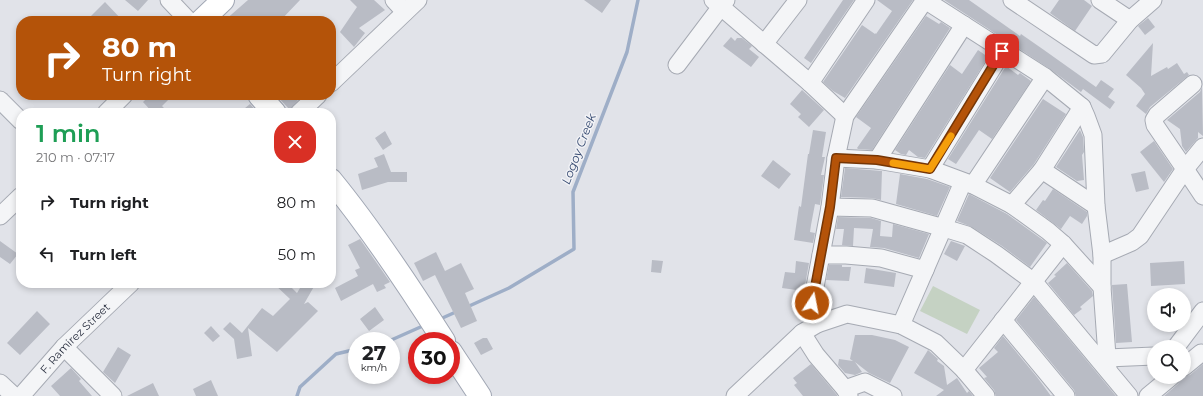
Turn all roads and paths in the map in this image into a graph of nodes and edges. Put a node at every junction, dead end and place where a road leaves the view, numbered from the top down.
1 (169, 0) edge
2 (223, 0) edge
3 (418, 0) edge
4 (798, 0) edge
5 (866, 0) edge
6 (925, 0) edge
7 (1012, 0) edge
8 (1100, 0) edge
9 (1153, 0) edge
10 (720, 2) edge
11 (400, 6) edge
12 (184, 16) edge
13 (206, 16) edge
14 (1130, 20) junction
15 (964, 25) junction
16 (764, 44) junction
17 (1002, 51) junction
18 (677, 65) dead end
19 (336, 77) edge
20 (1045, 77) junction
21 (810, 83) junction
22 (1193, 84) dead end
23 (0, 100) edge
24 (119, 100) edge
25 (263, 100) edge
26 (313, 100) edge
27 (1082, 107) junction
28 (111, 108) edge
29 (271, 108) edge
30 (304, 108) edge
31 (16, 116) edge
32 (845, 116) junction
33 (1203, 147) edge
34 (836, 158) junction
35 (877, 160) junction
36 (930, 169) junction
37 (1185, 169) junction
38 (1042, 170) junction
39 (968, 183) junction
40 (336, 187) edge
41 (1203, 196) edge
42 (16, 201) edge
43 (1012, 205) junction
44 (1096, 206) junction
45 (830, 207) junction
46 (0, 216) edge
47 (944, 228) junction
48 (1063, 244) junction
49 (821, 255) junction
50 (1102, 255) junction
51 (925, 270) junction
52 (1034, 282) junction
53 (1102, 287) junction
54 (126, 288) edge
55 (1203, 311) edge
56 (1003, 320) junction
57 (817, 324) junction
58 (901, 324) junction
59 (438, 332) edge
60 (802, 333) junction
61 (1181, 340) edge
62 (64, 347) junction
63 (1147, 357) edge
64 (1107, 364) junction
65 (460, 366) edge
66 (964, 370) junction
67 (0, 382) edge
68 (1163, 384) edge
69 (847, 393) edge
70 (14, 396) edge
71 (21, 396) edge
72 (112, 396) edge
73 (480, 396) edge
74 (735, 396) edge
75 (893, 396) edge
76 (986, 396) edge
77 (1066, 396) edge
78 (1129, 396) edge
79 (1148, 396) edge

1 - 12 street
2 - 13 main road
3 - 11 street
4 - 16 street
5 - 21 street
6 - 15 street
6 - 32 street
7 - 14 street
8 - 14 street
9 - 14 street
10 - 16 street
10 - 18 street
11 - 19 street
15 - 17 street
15 - 35 street
16 - 21 street
17 - 20 street
17 - 36 street
20 - 27 street
20 - 39 street
21 - 32 street
22 - 37 street
23 - 31 street
24 - 28 street
25 - 29 main road
26 - 30 street
27 - 38 street
27 - 44 street
32 - 34 street
33 - 37 street
34 - 35 street
34 - 45 street
35 - 36 street
36 - 39 street
37 - 41 street
37 - 50 street
38 - 43 street
38 - 44 street
39 - 43 street
39 - 47 street
40 - 59 main road
42 - 46 street
43 - 48 street
44 - 50 street
45 - 47 street
45 - 49 street
47 - 51 street
47 - 52 street
48 - 52 street
48 - 53 street
49 - 51 street
49 - 57 street
50 - 53 street
51 - 58 street
52 - 56 street
52 - 64 street
53 - 64 street
54 - 62 street, F. Ramirez Street
55 - 61 street
56 - 66 street
56 - 77 street
57 - 58 street
57 - 60 street
58 - 66 street
60 - 69 street
60 - 74 street
62 - 71 street, F. Ramirez Street
62 - 72 street
63 - 64 street
64 - 78 street
65 - 73 main road
66 - 76 street
67 - 70 street
68 - 79 street
69 - 75 street

